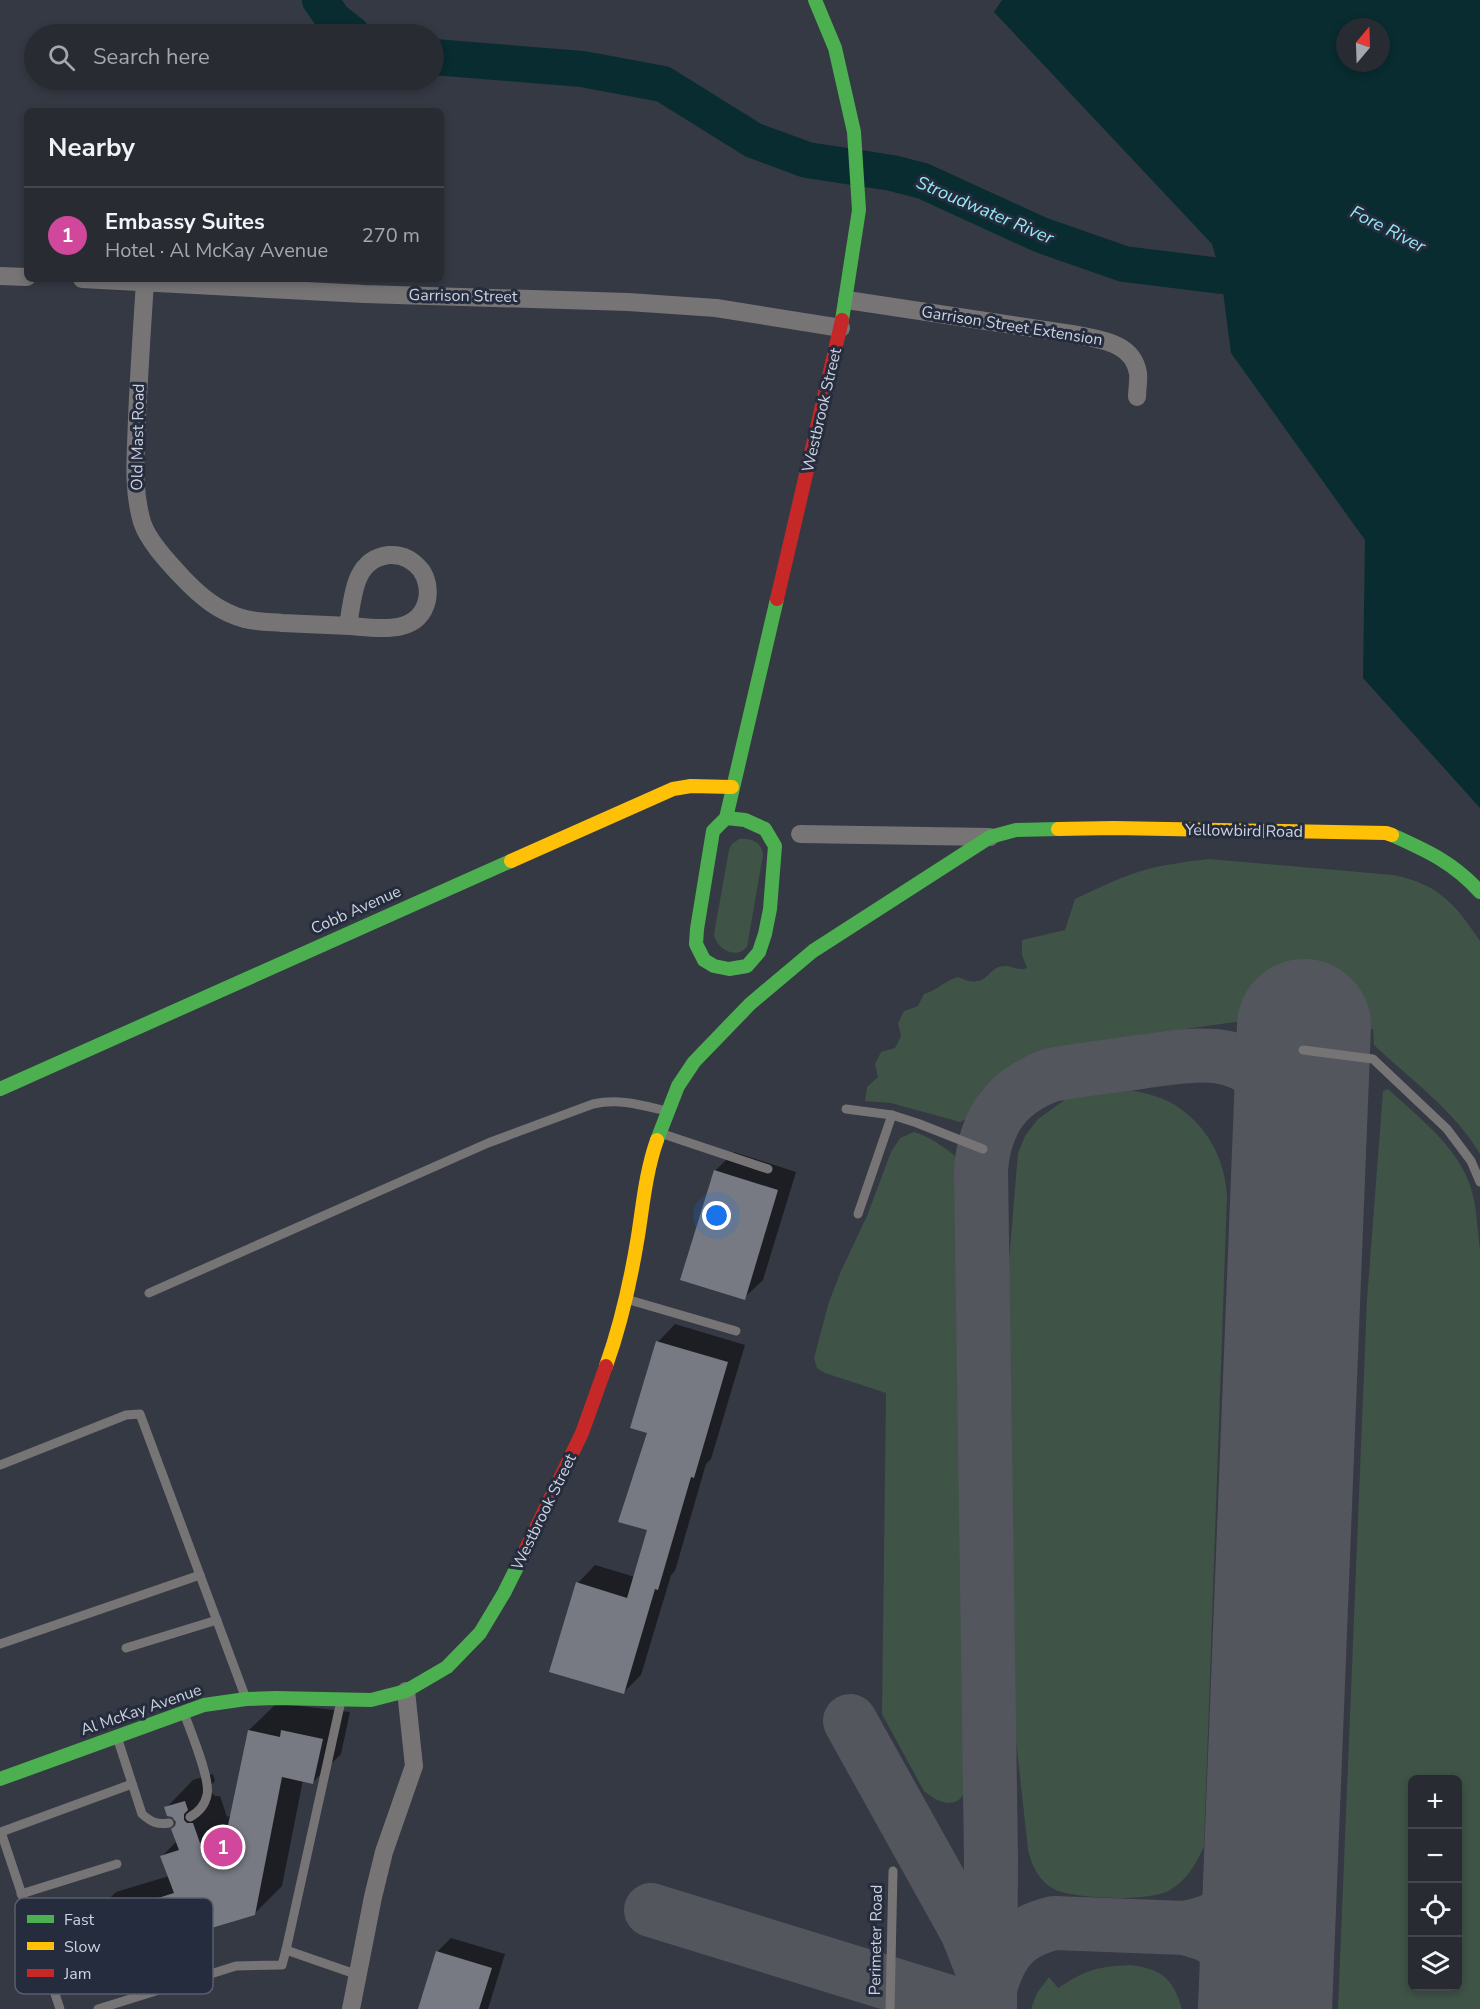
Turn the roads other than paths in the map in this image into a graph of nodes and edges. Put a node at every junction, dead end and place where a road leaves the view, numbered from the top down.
1 (815, 0) edge
2 (0, 276) edge
3 (24, 277) edge
4 (145, 282) joint
5 (847, 300) junction
6 (842, 328) junction
7 (1137, 397) dead end
8 (348, 626) junction
9 (732, 787) junction
10 (726, 818) junction
11 (800, 834) dead end
12 (990, 837) junction
13 (1480, 892) edge
14 (747, 966) junction
15 (755, 1000) junction
16 (1303, 1050) dead end
17 (0, 1089) edge
18 (846, 1109) dead end
19 (667, 1111) junction
20 (892, 1115) junction
21 (659, 1133) junction
22 (983, 1149) dead end
23 (768, 1169) dead end
24 (1480, 1182) edge
25 (858, 1214) dead end
26 (149, 1293) dead end
27 (625, 1299) junction
28 (736, 1331) dead end
29 (0, 1465) edge
30 (200, 1575) junction
31 (218, 1620) junction
32 (0, 1644) edge
33 (126, 1648) dead end
34 (406, 1691) junction
35 (246, 1699) junction
36 (341, 1700) junction
37 (184, 1711) junction
38 (117, 1735) junction
39 (0, 1779) edge
40 (132, 1784) junction
41 (190, 1816) dead end
42 (169, 1823) dead end
43 (117, 1863) dead end
44 (893, 1871) dead end
45 (21, 1894) junction
46 (22, 1898) edge
47 (286, 1950) junction
48 (213, 1973) edge
49 (358, 1975) junction
50 (55, 1994) edge
51 (146, 1994) edge
52 (60, 2009) edge
53 (98, 2009) edge
54 (351, 2009) edge
55 (890, 2009) edge

1 - 5 street, Westbrook Street
2 - 3 street
4 - 6 street, Garrison Street
4 - 8 street, Old Mast Road
5 - 6 street, Westbrook Street
5 - 7 street, Garrison Street Extension
6 - 9 street, Westbrook Street
8 - 8 street, Old Mast Road
9 - 10 street, Westbrook Street
9 - 17 street, Cobb Avenue
10 - 14 street
10 - 14 street, Westbrook Street
11 - 12 street, Yellowbird Road
12 - 13 street, Yellowbird Road
12 - 15 street, Yellowbird Road
14 - 15 street
15 - 19 street, Westbrook Street
16 - 24 lane
18 - 20 lane
19 - 21 street, Westbrook Street
19 - 26 lane
20 - 22 lane
20 - 25 lane
21 - 23 lane
21 - 27 street, Westbrook Street
27 - 28 lane
27 - 34 street, Westbrook Street
29 - 30 lane
30 - 31 lane
30 - 32 lane
31 - 33 lane
31 - 35 lane
34 - 36 street, Al McKay Avenue
34 - 49 street
35 - 36 street, Al McKay Avenue
35 - 37 street, Al McKay Avenue
36 - 47 lane
37 - 38 street, Al McKay Avenue
37 - 41 lane
38 - 39 street, Al McKay Avenue
38 - 40 lane
40 - 42 lane
40 - 45 lane
43 - 45 lane
44 - 55 lane, Perimeter Road
45 - 46 lane
47 - 48 lane
47 - 49 lane
49 - 54 street
50 - 52 lane
51 - 53 lane

